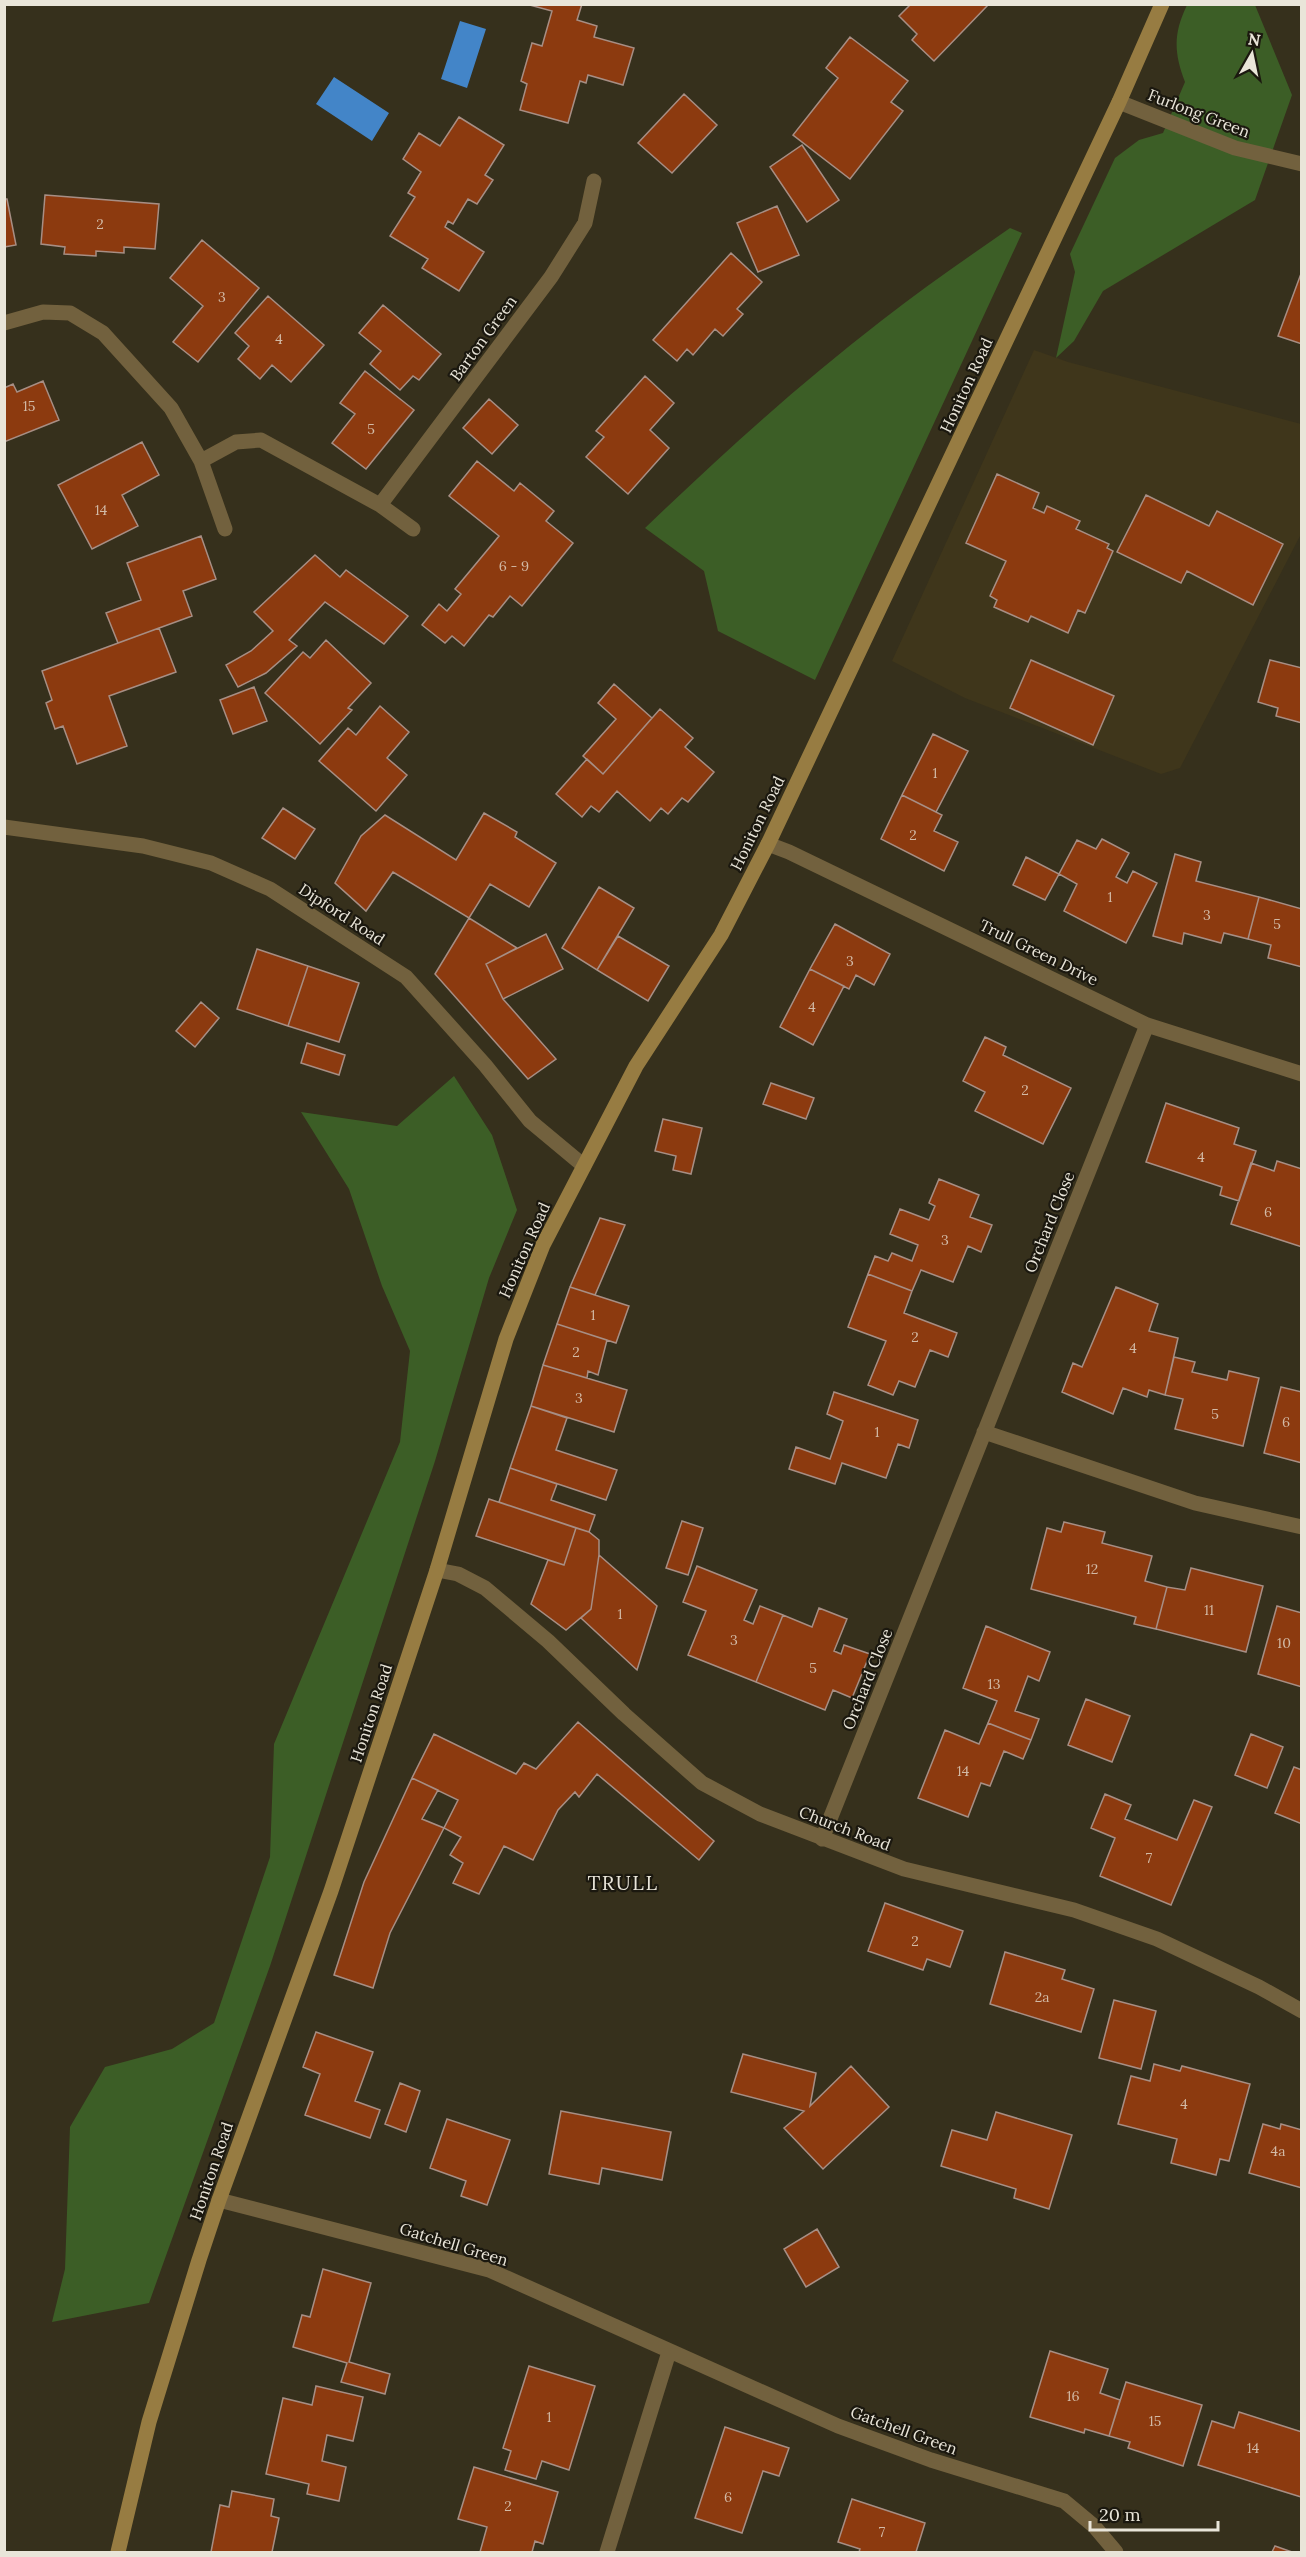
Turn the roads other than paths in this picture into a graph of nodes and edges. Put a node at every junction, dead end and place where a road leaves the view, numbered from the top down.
1 (1162, 4) edge
2 (1119, 102) junction
3 (1302, 164) edge
4 (594, 181) dead end
5 (4, 323) edge
6 (201, 461) junction
7 (380, 505) junction
8 (225, 529) dead end
9 (413, 529) dead end
10 (4, 827) edge
11 (768, 844) junction
12 (1147, 1025) junction
13 (1302, 1074) edge
14 (584, 1166) junction
15 (984, 1432) junction
16 (1302, 1527) edge
17 (437, 1570) junction
18 (822, 1839) junction
19 (1302, 2011) edge
20 (219, 2200) junction
21 (669, 2352) junction
22 (118, 2553) edge
23 (607, 2553) edge
24 (1116, 2553) edge

1 - 2 street, Honiton Road
2 - 3 street, Furlong Green
2 - 11 street, Honiton Road
4 - 7 street, Barton Green
5 - 6 street
6 - 7 street
6 - 8 street
7 - 9 street
10 - 14 street, Dipford Road
11 - 12 street, Trull Green Drive
11 - 14 street, Honiton Road
12 - 13 street, Trull Green Drive
12 - 15 street, Orchard Close
14 - 17 street, Honiton Road
15 - 16 street
15 - 18 street, Orchard Close
17 - 18 street, Church Road
17 - 20 street, Honiton Road
18 - 19 street, Church Road
20 - 21 street, Gatchell Green
20 - 22 street, Honiton Road
21 - 23 street
21 - 24 street, Gatchell Green

